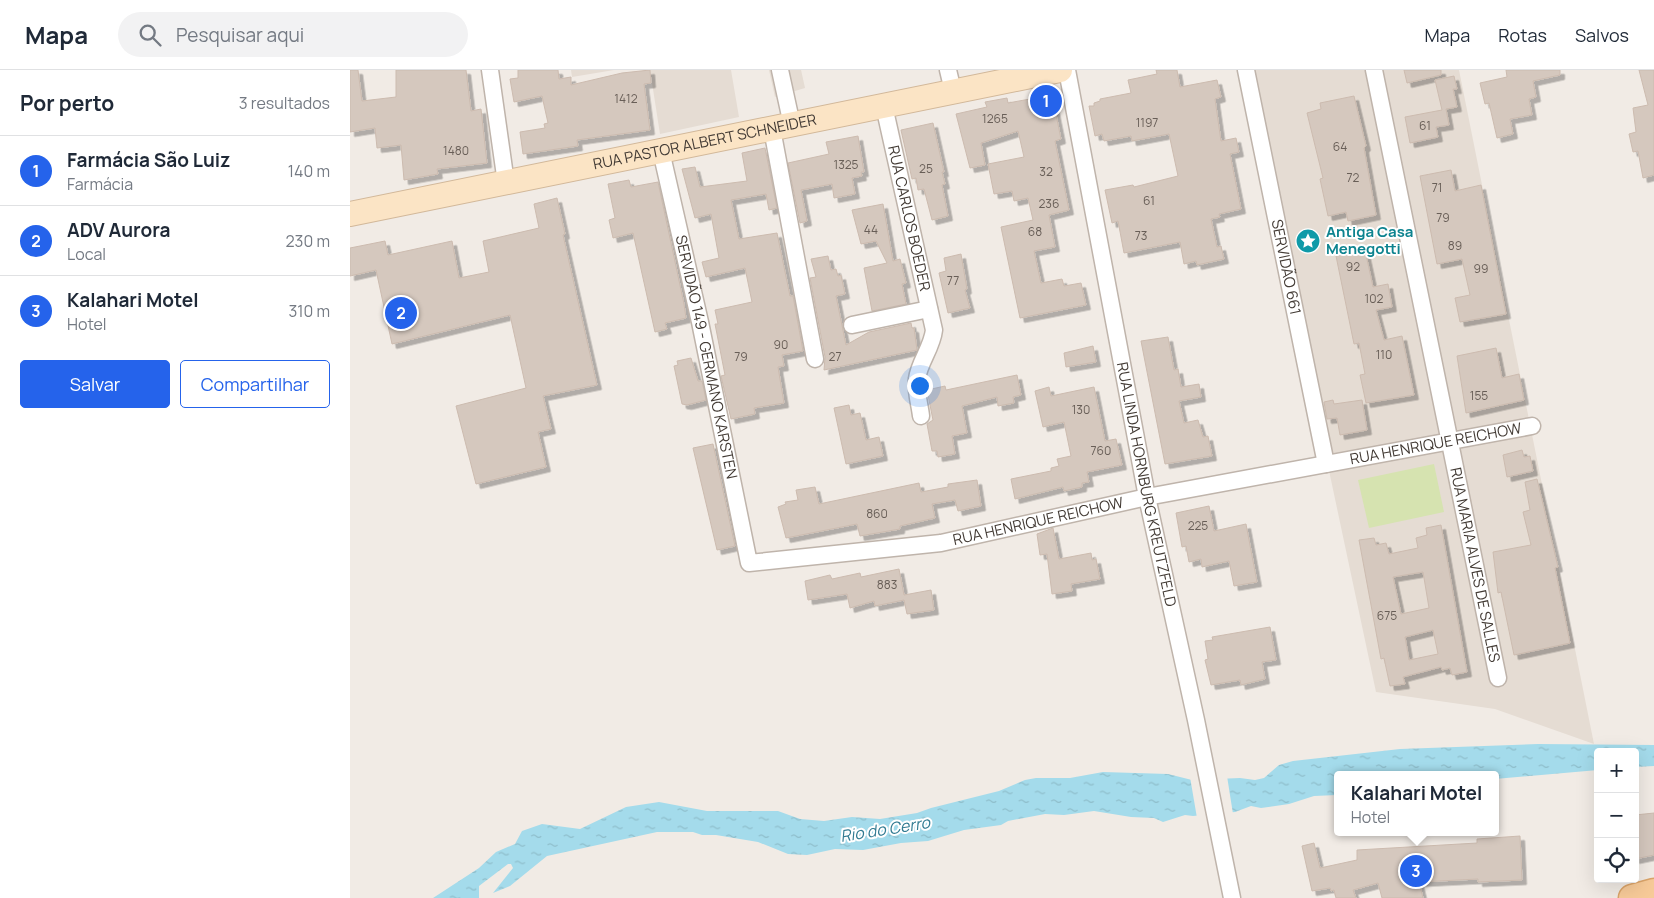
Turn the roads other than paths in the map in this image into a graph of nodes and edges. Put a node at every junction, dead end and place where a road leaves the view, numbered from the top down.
1 (490, 70) edge
2 (780, 70) edge
3 (1060, 70) edge
4 (1067, 70) edge
5 (1235, 70) edge
6 (1246, 70) edge
7 (1374, 70) edge
8 (950, 81) edge
9 (884, 106) junction
10 (782, 127) junction
11 (661, 151) junction
12 (506, 183) junction
13 (350, 214) edge
14 (929, 309) junction
15 (852, 325) dead end
16 (1293, 356) dead end
17 (815, 359) dead end
18 (921, 416) dead end
19 (1532, 426) dead end
20 (1451, 441) junction
21 (1326, 464) junction
22 (1147, 496) junction
23 (749, 563) joint
24 (1498, 678) dead end
25 (1654, 892) edge
26 (1232, 898) edge
27 (1632, 898) edge

1 - 12 street
2 - 10 street
3 - 8 main road, RUA PASTOR ALBERT SCHNEIDER
4 - 22 street, RUA LINDA HORNBURG KREUTZFELD
5 - 16 street
6 - 21 street, SERVIDÃO 661
7 - 20 street, RUA MARIA ALVES DE SALLES
8 - 9 main road, RUA PASTOR ALBERT SCHNEIDER
9 - 10 main road, RUA PASTOR ALBERT SCHNEIDER
9 - 14 street, RUA CARLOS BOEDER
10 - 11 main road, RUA PASTOR ALBERT SCHNEIDER
10 - 17 street
11 - 12 main road, RUA PASTOR ALBERT SCHNEIDER
11 - 23 street, SERVIDÃO 149 - GERMANO KARSTEN
12 - 13 main road, RUA PASTOR ALBERT SCHNEIDER
14 - 15 street
14 - 18 street, RUA CARLOS BOEDER
19 - 20 street, RUA HENRIQUE REICHOW
20 - 21 street, RUA HENRIQUE REICHOW
20 - 24 street, RUA MARIA ALVES DE SALLES
21 - 22 street, RUA HENRIQUE REICHOW
22 - 23 street, RUA HENRIQUE REICHOW
22 - 26 street, RUA LINDA HORNBURG KREUTZFELD
25 - 27 main road

